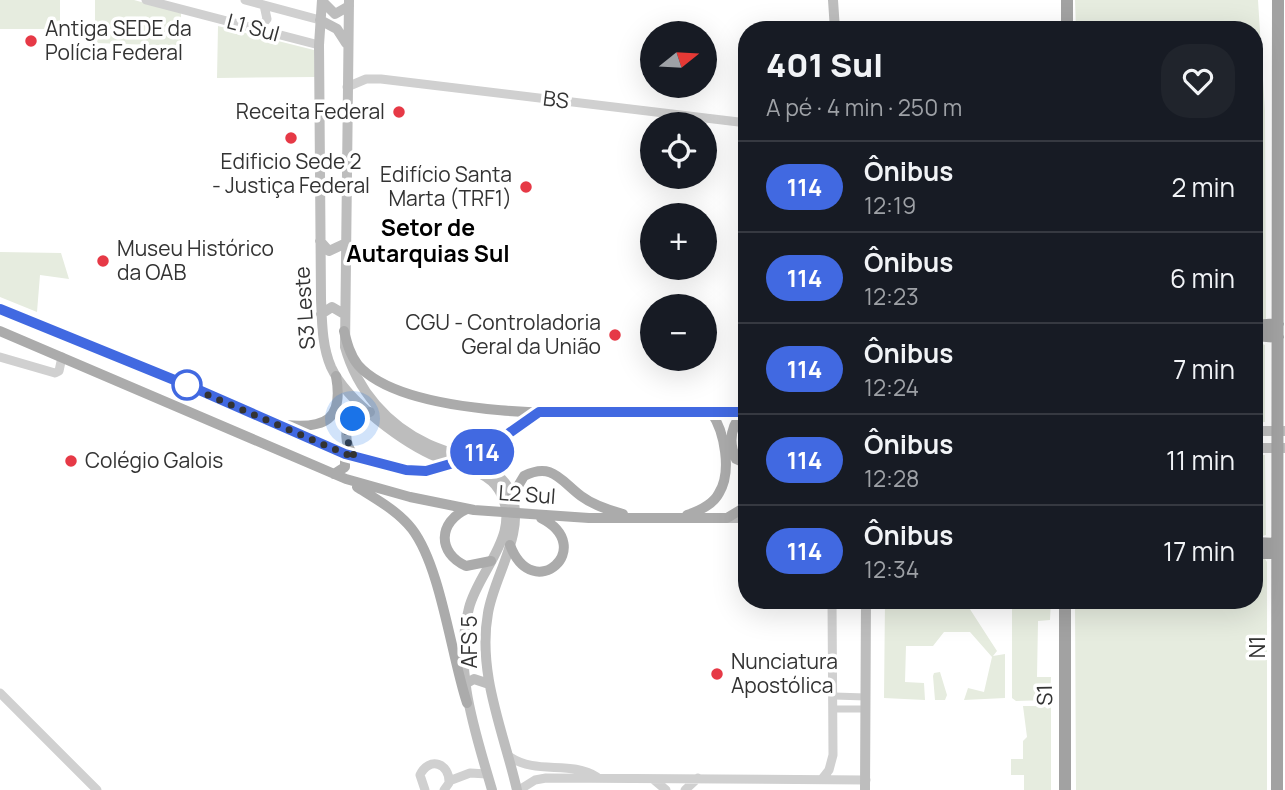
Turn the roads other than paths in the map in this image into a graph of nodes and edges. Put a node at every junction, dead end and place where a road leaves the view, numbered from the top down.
1 (146, 0) edge
2 (245, 0) edge
3 (322, 0) edge
4 (833, 0) edge
5 (1067, 0) edge
6 (1278, 0) edge
7 (157, 2) edge
8 (349, 3) edge
9 (264, 5) junction
10 (320, 20) junction
11 (834, 21) edge
12 (1067, 21) edge
13 (259, 29) junction
14 (347, 43) junction
15 (319, 45) junction
16 (347, 68) junction
17 (366, 79) junction
18 (347, 87) junction
19 (738, 122) edge
20 (320, 241) junction
21 (344, 244) junction
22 (0, 309) edge
23 (321, 313) junction
24 (344, 314) junction
25 (1263, 327) edge
26 (1278, 330) junction
27 (0, 331) edge
28 (344, 331) junction
29 (1263, 333) edge
30 (0, 357) edge
31 (62, 357) junction
32 (336, 376) junction
33 (1280, 408) edge
34 (370, 412) junction
35 (539, 412) junction
36 (711, 412) junction
37 (738, 412) edge
38 (738, 420) edge
39 (275, 425) junction
40 (1263, 431) edge
41 (1285, 432) edge
42 (1263, 448) edge
43 (1285, 448) edge
44 (350, 456) junction
45 (738, 460) edge
46 (334, 474) junction
47 (346, 479) junction
48 (1282, 491) edge
49 (512, 496) junction
50 (471, 510) junction
51 (738, 511) edge
52 (532, 516) junction
53 (684, 516) junction
54 (635, 517) junction
55 (727, 518) junction
56 (738, 518) edge
57 (510, 545) junction
58 (1263, 545) edge
59 (1277, 549) junction
60 (1263, 552) edge
61 (491, 561) junction
62 (832, 609) edge
63 (866, 609) edge
64 (1065, 609) edge
65 (465, 684) junction
66 (489, 684) junction
67 (0, 693) edge
68 (834, 696) junction
69 (866, 697) junction
70 (467, 703) junction
71 (834, 709) junction
72 (866, 709) junction
73 (510, 757) junction
74 (484, 761) junction
75 (487, 774) junction
76 (562, 774) junction
77 (652, 778) junction
78 (698, 778) junction
79 (822, 779) junction
80 (447, 781) edge
81 (865, 785) edge
82 (97, 790) edge
83 (425, 790) edge
84 (492, 790) edge
85 (518, 790) edge
86 (666, 790) edge
87 (685, 790) edge
88 (1065, 790) edge
89 (1277, 790) edge

1 - 7 street, L1 Sul
2 - 9 street, L1 Sul
3 - 8 main road
3 - 10 main road, S3 Leste
4 - 11 main road
5 - 12 highway
6 - 26 highway, N1
7 - 13 street, L1 Sul
8 - 14 main road, S3 Leste
9 - 10 street, L1 Sul
9 - 13 street
10 - 14 main road
10 - 15 main road, S3 Leste
13 - 15 street, L1 Sul
14 - 16 main road, S3 Leste
15 - 20 main road, S3 Leste
16 - 17 street, BS
16 - 18 main road, S3 Leste
17 - 18 street, BS
17 - 19 street, BS
18 - 21 main road, S3 Leste
20 - 21 main road
20 - 23 main road, S3 Leste
21 - 24 main road, S3 Leste
22 - 39 main road
23 - 24 main road
23 - 32 main road, S3 Leste
24 - 28 main road, S3 Leste
25 - 26 highway
26 - 29 highway
26 - 33 highway, N1
27 - 31 main road, L2 Sul
28 - 35 main road
28 - 49 main road, S3 Leste
30 - 31 street
31 - 46 main road, L2 Sul
32 - 34 main road, S3 Leste
32 - 39 main road
33 - 48 highway, N1
34 - 44 main road
34 - 61 main road, S3 Leste
35 - 36 main road
35 - 44 main road
36 - 37 main road
36 - 53 main road
38 - 45 main road
39 - 44 main road
40 - 41 main road
42 - 43 main road
44 - 46 main road
46 - 47 main road, L2 Sul
47 - 50 main road, L2 Sul
47 - 70 main road
48 - 59 highway, N1
49 - 54 main road
49 - 57 main road, AFS 5
50 - 52 main road, L2 Sul
50 - 61 main road
51 - 55 main road
52 - 54 main road, L2 Sul
52 - 57 main road
53 - 54 main road, L2 Sul
53 - 55 main road, L2 Sul
55 - 56 main road
57 - 66 main road, AFS 5
58 - 59 highway
59 - 60 highway
59 - 89 highway, N1
61 - 65 main road, AFS 5
62 - 68 street
63 - 69 main road
64 - 88 highway, S1
65 - 66 main road
65 - 70 main road, AFS 5
66 - 73 main road, AFS 5
67 - 82 street
68 - 69 street
68 - 71 street
69 - 72 main road
70 - 74 main road, AFS 5
71 - 72 street
71 - 79 street
72 - 81 main road
73 - 76 street
73 - 85 main road, AFS 5
74 - 75 main road, AFS 5
74 - 80 street
75 - 80 street
75 - 84 main road, AFS 5
76 - 77 street
76 - 85 street
77 - 78 street
77 - 86 street
78 - 79 street
78 - 87 street
79 - 81 street
80 - 83 street

